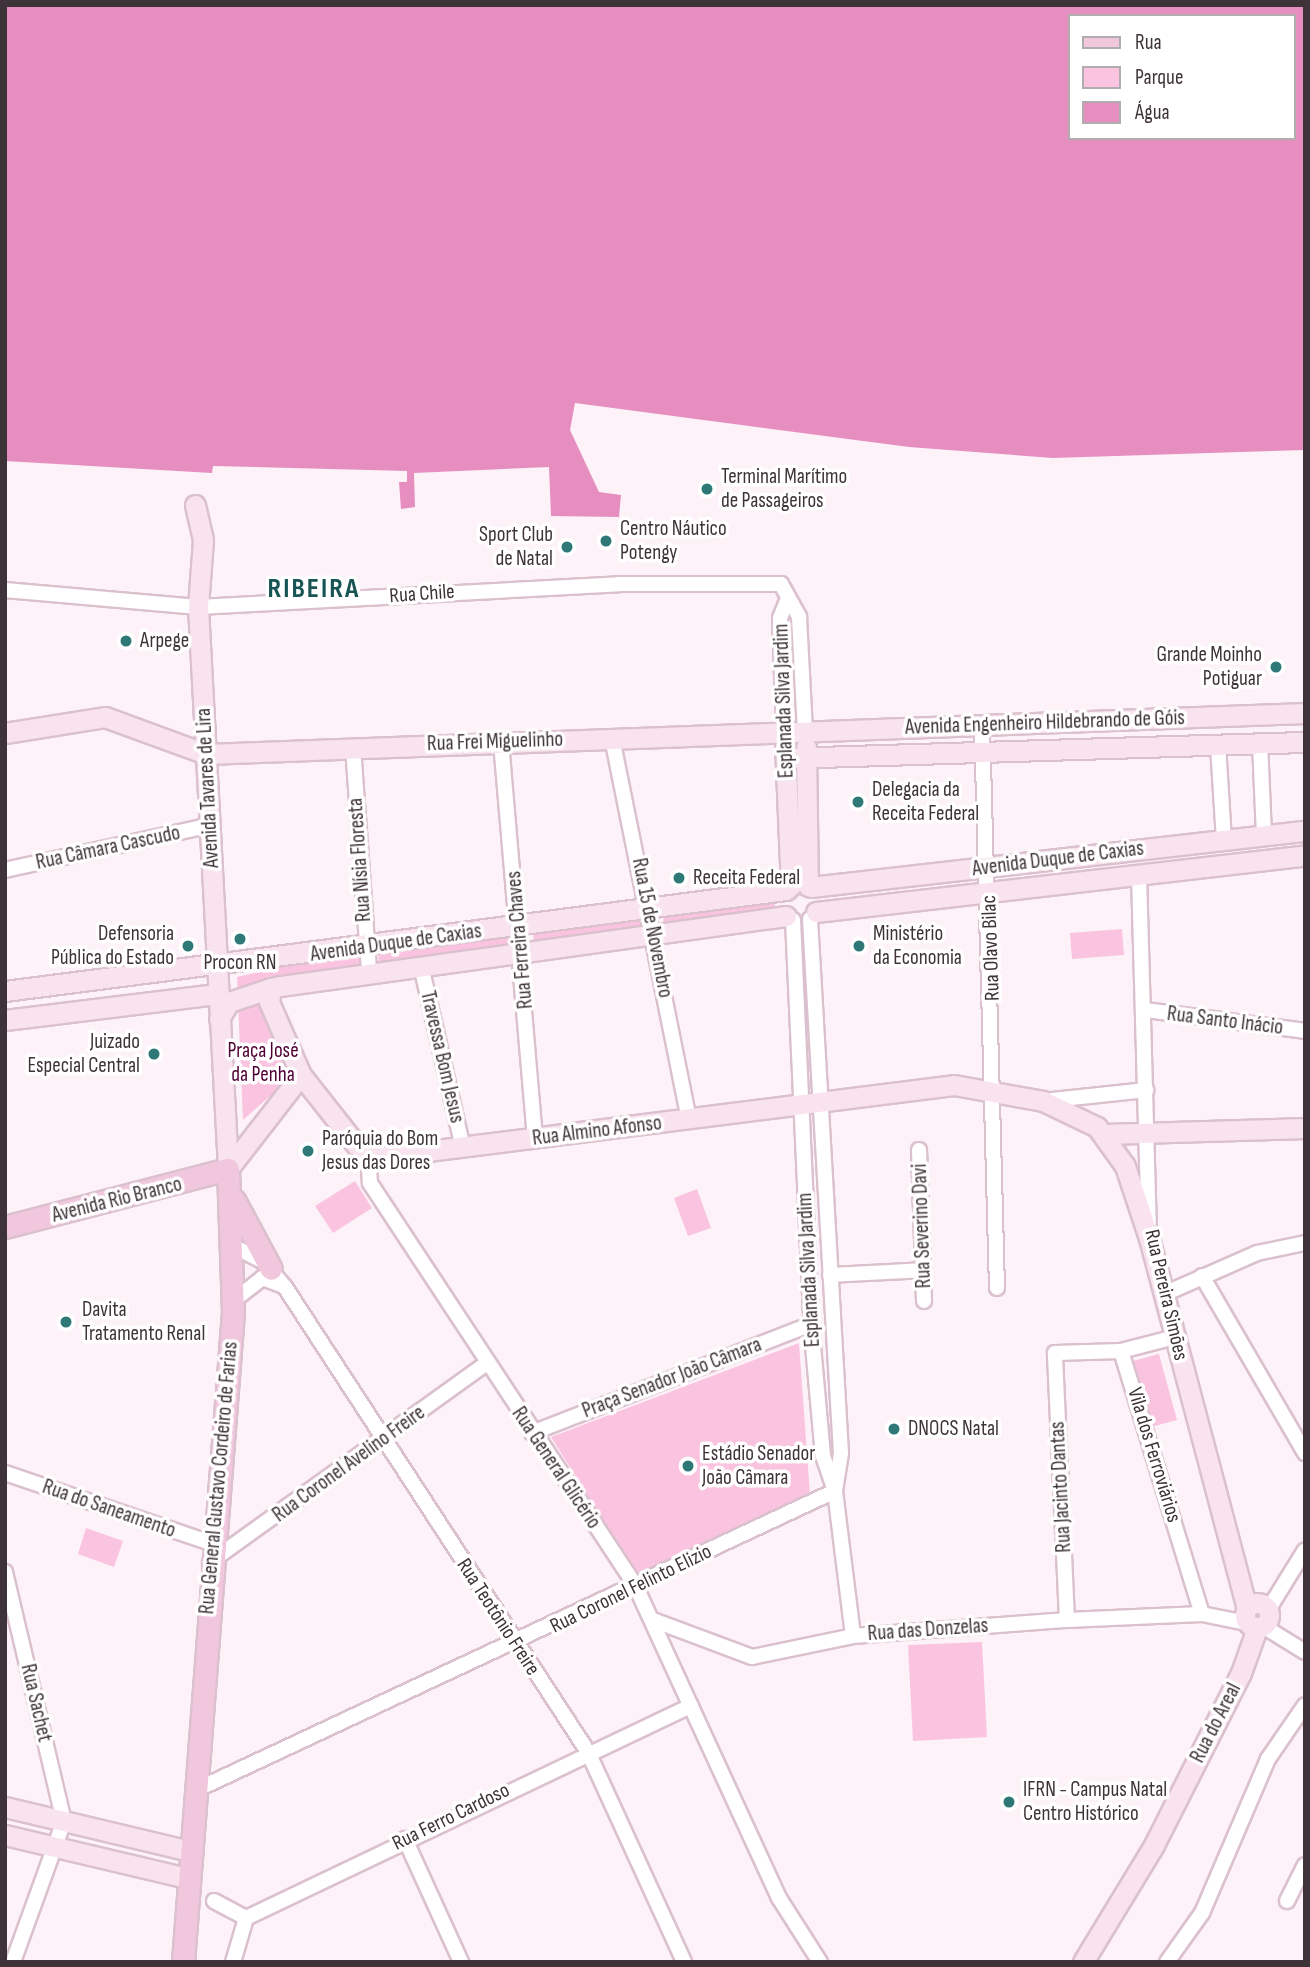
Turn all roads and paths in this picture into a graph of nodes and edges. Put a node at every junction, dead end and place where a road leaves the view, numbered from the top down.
1 (195, 505) dead end
2 (5, 590) edge
3 (788, 598) junction
4 (198, 607) junction
5 (1305, 713) edge
6 (1247, 715) junction
7 (1166, 719) junction
8 (1012, 723) junction
9 (982, 724) junction
10 (5, 733) edge
11 (805, 733) junction
12 (784, 734) junction
13 (612, 738) junction
14 (501, 742) junction
15 (1305, 742) edge
16 (1254, 744) junction
17 (1219, 746) junction
18 (353, 747) junction
19 (1166, 748) junction
20 (206, 754) junction
21 (1010, 754) junction
22 (983, 755) junction
23 (806, 757) junction
24 (786, 758) junction
25 (211, 825) junction
26 (1305, 831) edge
27 (1264, 836) junction
28 (1224, 840) junction
29 (1305, 855) edge
30 (1285, 857) junction
31 (1305, 866) edge
32 (988, 867) junction
33 (5, 870) edge
34 (908, 876) junction
35 (1139, 876) junction
36 (799, 887) junction
37 (989, 893) junction
38 (910, 901) junction
39 (650, 909) junction
40 (801, 917) junction
41 (520, 926) junction
42 (655, 937) junction
43 (366, 948) junction
44 (523, 954) junction
45 (224, 965) junction
46 (421, 966) junction
47 (369, 972) junction
48 (5, 991) edge
49 (270, 992) junction
50 (216, 993) junction
51 (237, 997) junction
52 (1146, 1010) junction
53 (219, 1019) junction
54 (5, 1020) edge
55 (1305, 1031) edge
56 (301, 1075) junction
57 (997, 1089) junction
58 (1146, 1090) junction
59 (825, 1101) junction
60 (1043, 1101) junction
61 (802, 1103) junction
62 (689, 1119) junction
63 (1305, 1128) edge
64 (1105, 1134) junction
65 (1146, 1135) junction
66 (535, 1139) junction
67 (463, 1148) junction
68 (919, 1150) dead end
69 (368, 1155) junction
70 (228, 1169) junction
71 (229, 1191) junction
72 (5, 1227) edge
73 (806, 1238) junction
74 (1149, 1238) junction
75 (830, 1241) junction
76 (1305, 1243) edge
77 (233, 1246) junction
78 (271, 1269) junction
79 (924, 1270) junction
80 (830, 1275) junction
81 (1202, 1276) junction
82 (285, 1287) junction
83 (997, 1289) dead end
84 (1164, 1294) junction
85 (233, 1301) junction
86 (925, 1301) dead end
87 (811, 1324) junction
88 (1175, 1337) junction
89 (1121, 1351) junction
90 (486, 1363) junction
91 (532, 1433) junction
92 (383, 1440) junction
93 (1305, 1453) edge
94 (5, 1473) edge
95 (835, 1492) junction
96 (1305, 1550) edge
97 (211, 1553) junction
98 (5, 1572) edge
99 (636, 1587) junction
100 (1208, 1614) junction
101 (1255, 1616) junction
102 (653, 1620) junction
103 (1067, 1620) junction
104 (853, 1636) junction
105 (515, 1644) junction
106 (1305, 1652) edge
107 (1305, 1705) edge
108 (691, 1706) junction
109 (588, 1752) junction
110 (196, 1790) junction
111 (5, 1807) edge
112 (57, 1834) junction
113 (5, 1835) edge
114 (405, 1839) junction
115 (189, 1851) junction
116 (1305, 1865) edge
117 (187, 1878) junction
118 (214, 1901) dead end
119 (1287, 1901) dead end
120 (246, 1918) junction
121 (13, 1962) edge
122 (183, 1962) edge
123 (233, 1962) edge
124 (461, 1962) edge
125 (684, 1962) edge
126 (820, 1962) edge
127 (1083, 1962) edge
128 (1167, 1962) edge

1 - 4 street, Avenida Tavares de Lira
2 - 4 street, Rua Chile
3 - 4 street, Rua Chile
3 - 11 street, Esplanada Silva Jardim
3 - 12 street, Esplanada Silva Jardim
4 - 20 street, Avenida Tavares de Lira
5 - 6 street, Avenida Engenheiro Hildebrando de Góis
6 - 7 street, Avenida Engenheiro Hildebrando de Góis
6 - 16 street
7 - 8 street, Avenida Engenheiro Hildebrando de Góis
7 - 19 street
8 - 9 street, Avenida Engenheiro Hildebrando de Góis
8 - 21 street
9 - 11 street, Avenida Engenheiro Hildebrando de Góis
9 - 22 street, Rua Olavo Bilac
10 - 20 street
11 - 12 street, Avenida Engenheiro Hildebrando de Góis
11 - 23 street, Esplanada Silva Jardim
12 - 13 street, Rua Frei Miguelinho
12 - 24 street, Esplanada Silva Jardim
13 - 14 street, Rua Frei Miguelinho
13 - 39 street, Rua 15 de Novembro
14 - 18 street, Rua Frei Miguelinho
14 - 41 street, Rua Ferreira Chaves
15 - 16 street, Avenida Engenheiro Hildebrando de Góis
16 - 17 street, Avenida Engenheiro Hildebrando de Góis
16 - 27 street
17 - 19 street, Avenida Engenheiro Hildebrando de Góis
17 - 28 street
18 - 20 street, Rua Frei Miguelinho
18 - 43 street, Rua Nísia Floresta
19 - 21 street, Avenida Engenheiro Hildebrando de Góis
20 - 25 street, Avenida Tavares de Lira
21 - 22 street, Avenida Engenheiro Hildebrando de Góis
22 - 23 street, Avenida Engenheiro Hildebrando de Góis
22 - 32 street, Rua Olavo Bilac
23 - 24 street, Avenida Engenheiro Hildebrando de Góis
23 - 36 street, Esplanada Silva Jardim
24 - 36 street, Esplanada Silva Jardim
25 - 33 street, Rua Câmara Cascudo
25 - 45 street, Avenida Tavares de Lira
26 - 27 street, Avenida Duque de Caxias
27 - 28 street, Avenida Duque de Caxias
28 - 32 street, Avenida Duque de Caxias
29 - 30 street, Avenida Duque de Caxias
30 - 31 street
30 - 35 street, Avenida Duque de Caxias
32 - 34 street, Avenida Duque de Caxias
32 - 37 street, Rua Olavo Bilac
34 - 36 street, Avenida Duque de Caxias
34 - 38 street
35 - 37 street, Avenida Duque de Caxias
35 - 52 street, Rua Pereira Simões
36 - 39 street, Avenida Duque de Caxias
36 - 40 street
36 - 40 street
37 - 38 street, Avenida Duque de Caxias
37 - 57 street, Rua Olavo Bilac
38 - 40 street, Avenida Duque de Caxias
39 - 41 street, Avenida Duque de Caxias
39 - 42 street, Rua 15 de Novembro
40 - 42 street, Avenida Duque de Caxias
40 - 59 street, Esplanada Silva Jardim
40 - 61 street, Esplanada Silva Jardim
41 - 43 street, Avenida Duque de Caxias
41 - 44 street, Rua Ferreira Chaves
42 - 44 street, Avenida Duque de Caxias
42 - 62 street, Rua 15 de Novembro
43 - 45 street, Avenida Duque de Caxias
43 - 47 street, Rua Nísia Floresta
44 - 46 street, Avenida Duque de Caxias
44 - 66 street, Rua Ferreira Chaves
45 - 48 street, Avenida Duque de Caxias
45 - 50 street, Avenida Tavares de Lira
45 - 51 street
46 - 47 street, Avenida Duque de Caxias
46 - 67 street, Travessa Bom Jesus
47 - 49 street, Avenida Duque de Caxias
49 - 51 street, Avenida Duque de Caxias
49 - 56 street
50 - 53 street, Rua General Gustavo Cordeiro de Farias
50 - 54 street
51 - 53 street
52 - 55 street, Rua Santo Inácio
52 - 58 street, Rua Pereira Simões
53 - 70 street, Rua General Gustavo Cordeiro de Farias
56 - 69 street
56 - 70 street
57 - 59 street, Rua Almino Afonso
57 - 60 street, Rua Almino Afonso
57 - 83 street
58 - 60 street
58 - 65 street, Rua Pereira Simões
59 - 61 street, Rua Almino Afonso
59 - 75 street, Esplanada Silva Jardim
60 - 64 street, Rua Almino Afonso
61 - 62 street, Rua Almino Afonso
61 - 73 street, Esplanada Silva Jardim
62 - 66 street, Rua Almino Afonso
63 - 65 street
64 - 65 street
64 - 74 street
65 - 74 street, Rua Pereira Simões
66 - 67 street, Rua Almino Afonso
67 - 69 street, Rua Almino Afonso
68 - 79 street, Rua Severino Davi
69 - 90 street, Rua General Glicério
70 - 71 main road, Rua General Gustavo Cordeiro de Farias
70 - 72 main road, Avenida Rio Branco
71 - 77 main road, Rua General Gustavo Cordeiro de Farias
71 - 78 main road
73 - 75 street
73 - 87 street, Esplanada Silva Jardim
74 - 84 street, Rua Pereira Simões
75 - 80 street, Esplanada Silva Jardim
76 - 81 street
77 - 78 street, Rua Teotônio Freire
77 - 85 main road, Rua General Gustavo Cordeiro de Farias
78 - 82 street, Rua Teotônio Freire
79 - 80 street
79 - 86 street, Rua Severino Davi
80 - 95 street, Esplanada Silva Jardim
81 - 84 street
81 - 93 street
82 - 85 street
82 - 92 street, Rua Teotônio Freire
84 - 88 street, Rua Pereira Simões
85 - 97 main road, Rua General Gustavo Cordeiro de Farias
87 - 91 street, Praça Senador João Câmara
87 - 95 street, Esplanada Silva Jardim
88 - 89 street
88 - 101 street, Rua Pereira Simões
89 - 100 street, Vila dos Ferroviários
89 - 103 street, Rua Jacinto Dantas
90 - 91 street, Rua General Glicério
90 - 92 street, Rua Coronel Avelino Freire
91 - 99 street, Rua General Glicério
92 - 97 street, Rua Coronel Avelino Freire
92 - 105 street, Rua Teotônio Freire
94 - 97 street, Rua do Saneamento
95 - 99 street, Rua Coronel Felinto Elizio
95 - 104 street, Esplanada Silva Jardim
96 - 101 street
97 - 110 main road, Rua General Gustavo Cordeiro de Farias
98 - 112 street, Rua Sachet
99 - 102 street, Rua General Glicério
99 - 105 street, Rua Coronel Felinto Elizio
100 - 101 street, Rua das Donzelas
100 - 103 street, Rua das Donzelas
101 - 106 street
101 - 127 street, Rua do Areal
102 - 104 street, Rua das Donzelas
102 - 108 street, Rua General Glicério
103 - 104 street, Rua das Donzelas
105 - 109 street, Rua Teotônio Freire
105 - 110 street, Rua Coronel Felinto Elizio
107 - 128 street
108 - 109 street, Rua Ferro Cardoso
108 - 126 street, Rua General Glicério
109 - 114 street, Rua Ferro Cardoso
109 - 125 street, Rua Teotônio Freire
110 - 115 main road, Rua General Gustavo Cordeiro de Farias
111 - 112 street
112 - 113 street
112 - 115 street
112 - 117 street
112 - 121 street
114 - 120 street, Rua Ferro Cardoso
114 - 124 street
115 - 117 main road, Rua General Gustavo Cordeiro de Farias
116 - 119 street
117 - 122 main road, Rua General Gustavo Cordeiro de Farias
118 - 120 street
120 - 123 street

